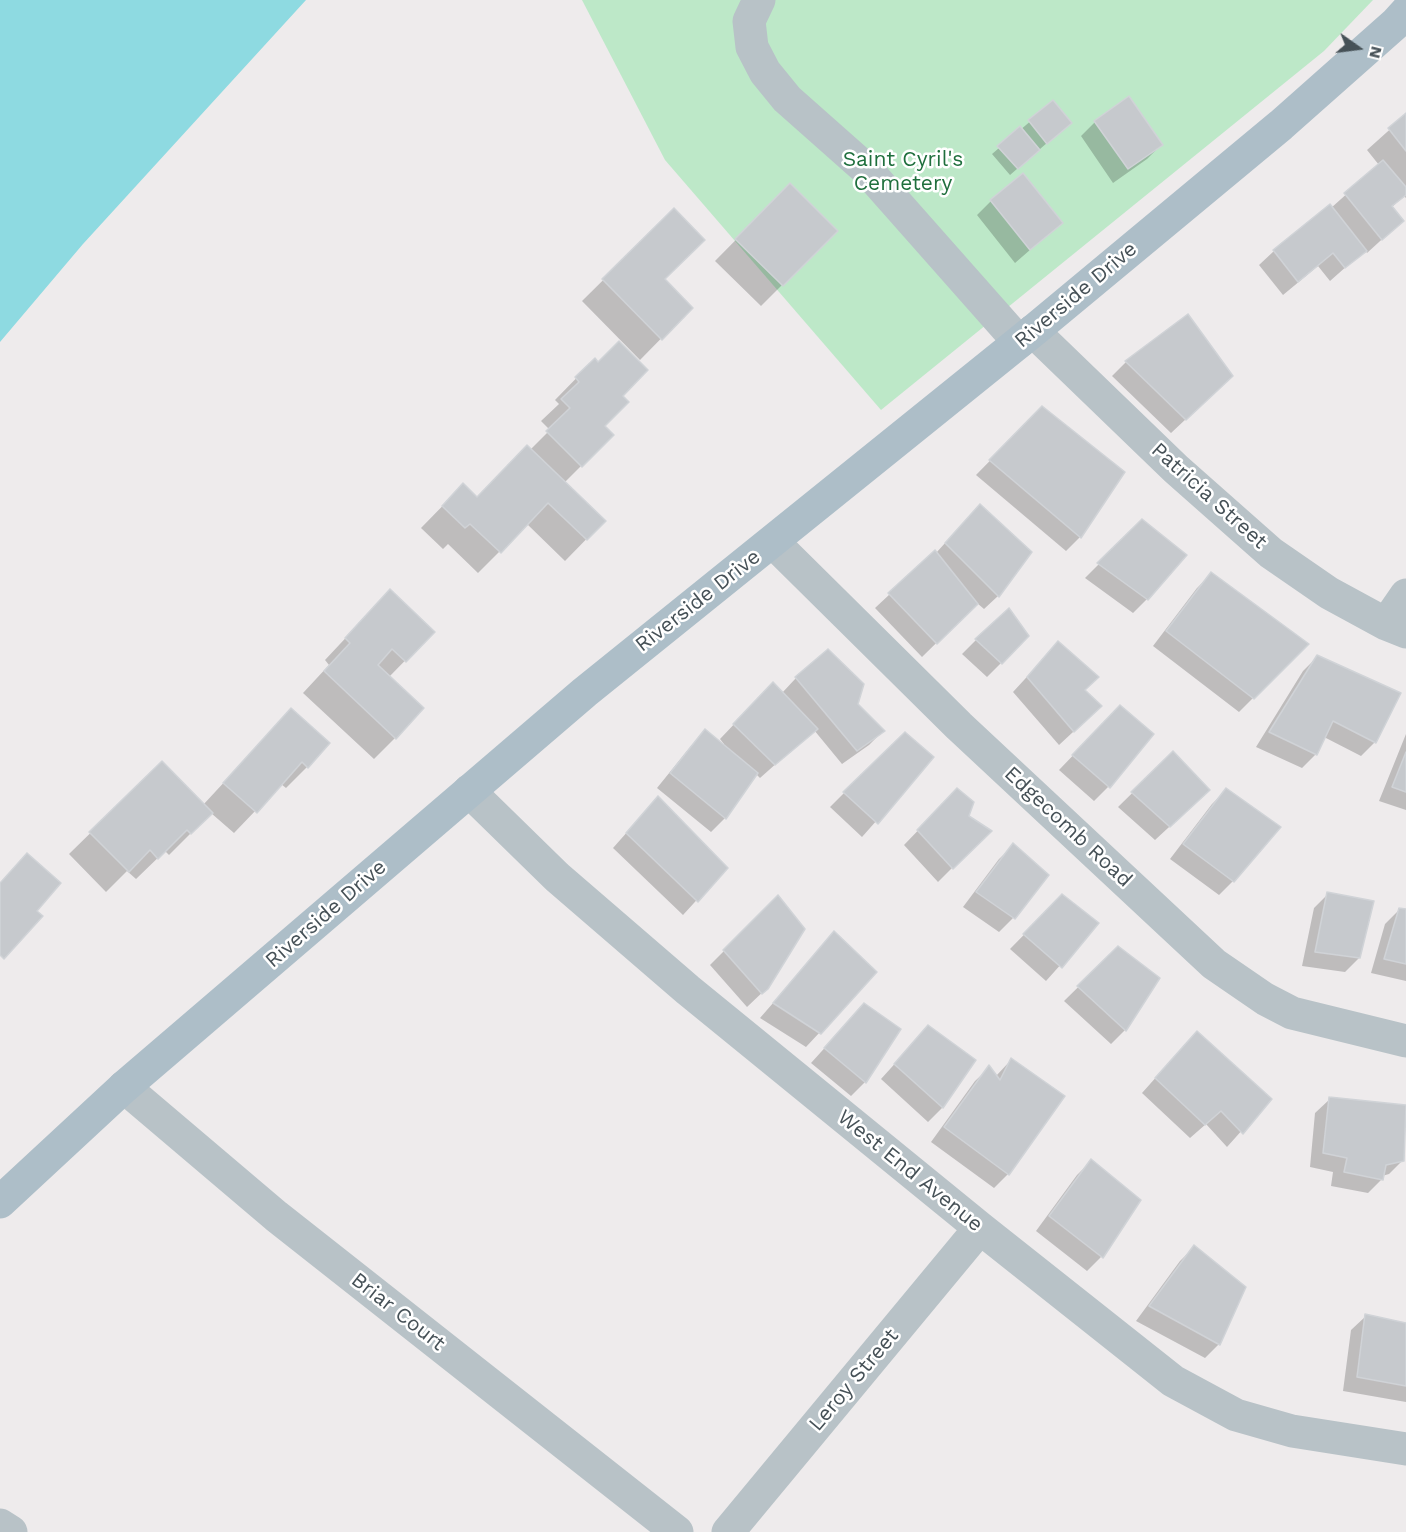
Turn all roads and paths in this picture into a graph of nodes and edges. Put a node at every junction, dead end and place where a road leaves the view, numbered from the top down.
1 (759, 0) edge
2 (1403, 14) edge
3 (1026, 337) junction
4 (773, 542) junction
5 (1406, 596) edge
6 (1396, 628) edge
7 (469, 791) junction
8 (1406, 1041) edge
9 (124, 1087) junction
10 (0, 1202) edge
11 (980, 1228) junction
12 (1406, 1449) edge
13 (0, 1525) edge
14 (11, 1532) edge
15 (677, 1532) edge
16 (728, 1532) edge

1 - 3 street, Patricia Street
2 - 3 main road, Riverside Drive
3 - 4 main road, Riverside Drive
3 - 6 street, Patricia Street
4 - 7 main road, Riverside Drive
4 - 8 street, Edgecomb Road
5 - 6 street
7 - 9 main road, Riverside Drive
7 - 11 street, West End Avenue
9 - 10 main road, Riverside Drive
9 - 15 street, Briar Court
11 - 12 street, West End Avenue
11 - 16 street, Leroy Street
13 - 14 street

